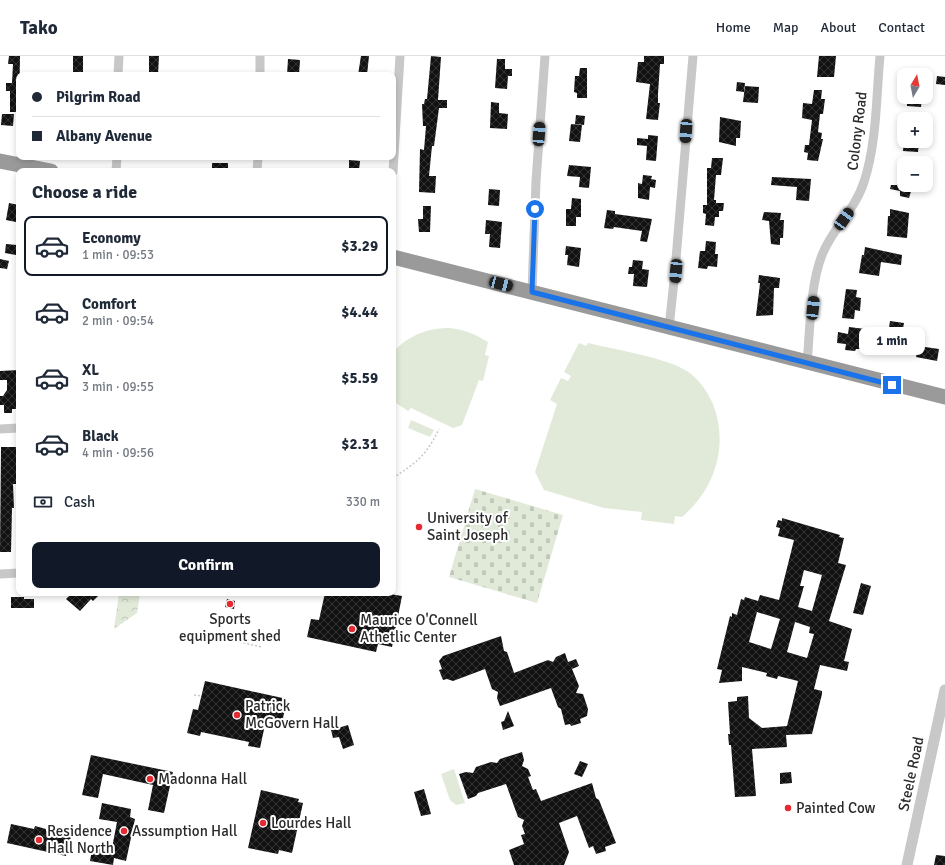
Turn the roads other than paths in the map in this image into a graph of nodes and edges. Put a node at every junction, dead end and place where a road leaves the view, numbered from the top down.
1 (119, 56) edge
2 (260, 56) edge
3 (400, 56) edge
4 (545, 56) edge
5 (692, 56) edge
6 (880, 56) edge
7 (118, 72) edge
8 (260, 72) edge
9 (396, 122) edge
10 (0, 161) edge
11 (36, 168) edge
12 (396, 258) edge
13 (532, 292) junction
14 (669, 328) junction
15 (807, 364) junction
16 (945, 398) edge
17 (16, 428) edge
18 (0, 429) edge
19 (16, 573) edge
20 (0, 574) edge
21 (945, 690) edge
22 (907, 865) edge

1 - 7 street
2 - 8 street
3 - 9 street
4 - 13 street
5 - 14 street
6 - 15 street, Colony Road
10 - 11 highway
12 - 13 highway
13 - 14 highway
14 - 15 highway
15 - 16 highway
17 - 18 street
19 - 20 street
21 - 22 street, Steele Road

